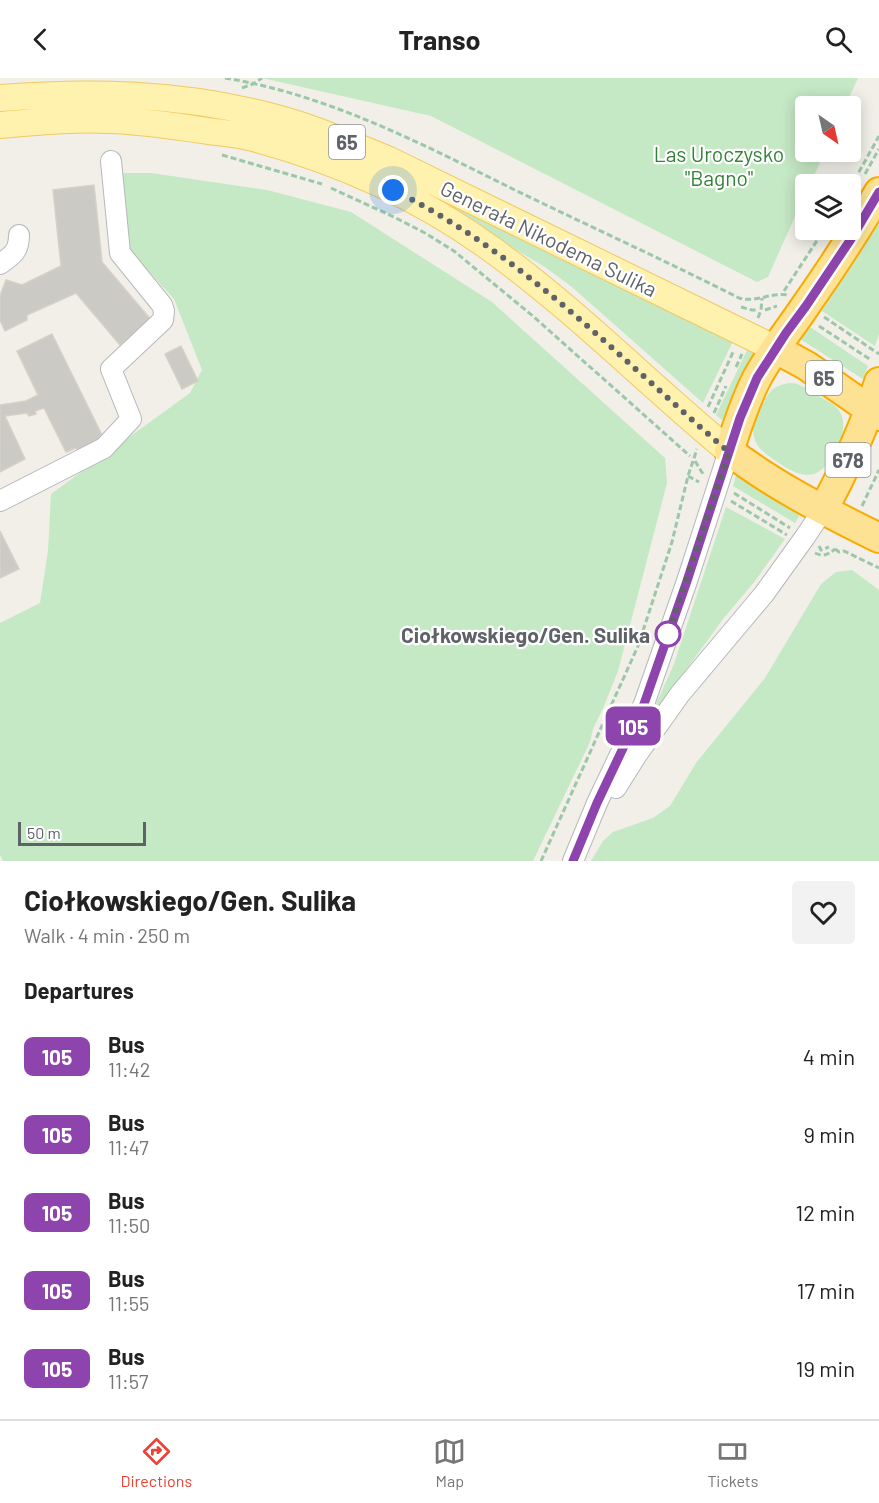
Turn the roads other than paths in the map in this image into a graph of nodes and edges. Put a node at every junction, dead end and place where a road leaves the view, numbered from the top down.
1 (0, 98) edge
2 (0, 125) edge
3 (111, 161) dead end
4 (879, 192) edge
5 (19, 234) dead end
6 (0, 264) edge
7 (776, 349) junction
8 (875, 371) edge
9 (875, 412) edge
10 (729, 452) junction
11 (0, 501) edge
12 (823, 510) junction
13 (879, 538) edge
14 (574, 861) edge

1 - 7 main road, Generała Nikodema Sulika / 65
2 - 10 main road, Generała Nikodema Sulika / 65
3 - 11 street
4 - 7 highway
5 - 6 street
7 - 9 highway, 65
7 - 10 highway
8 - 9 highway, 678
9 - 12 highway, 678
10 - 12 highway, 65
10 - 14 street
12 - 13 highway, 65
12 - 14 street

